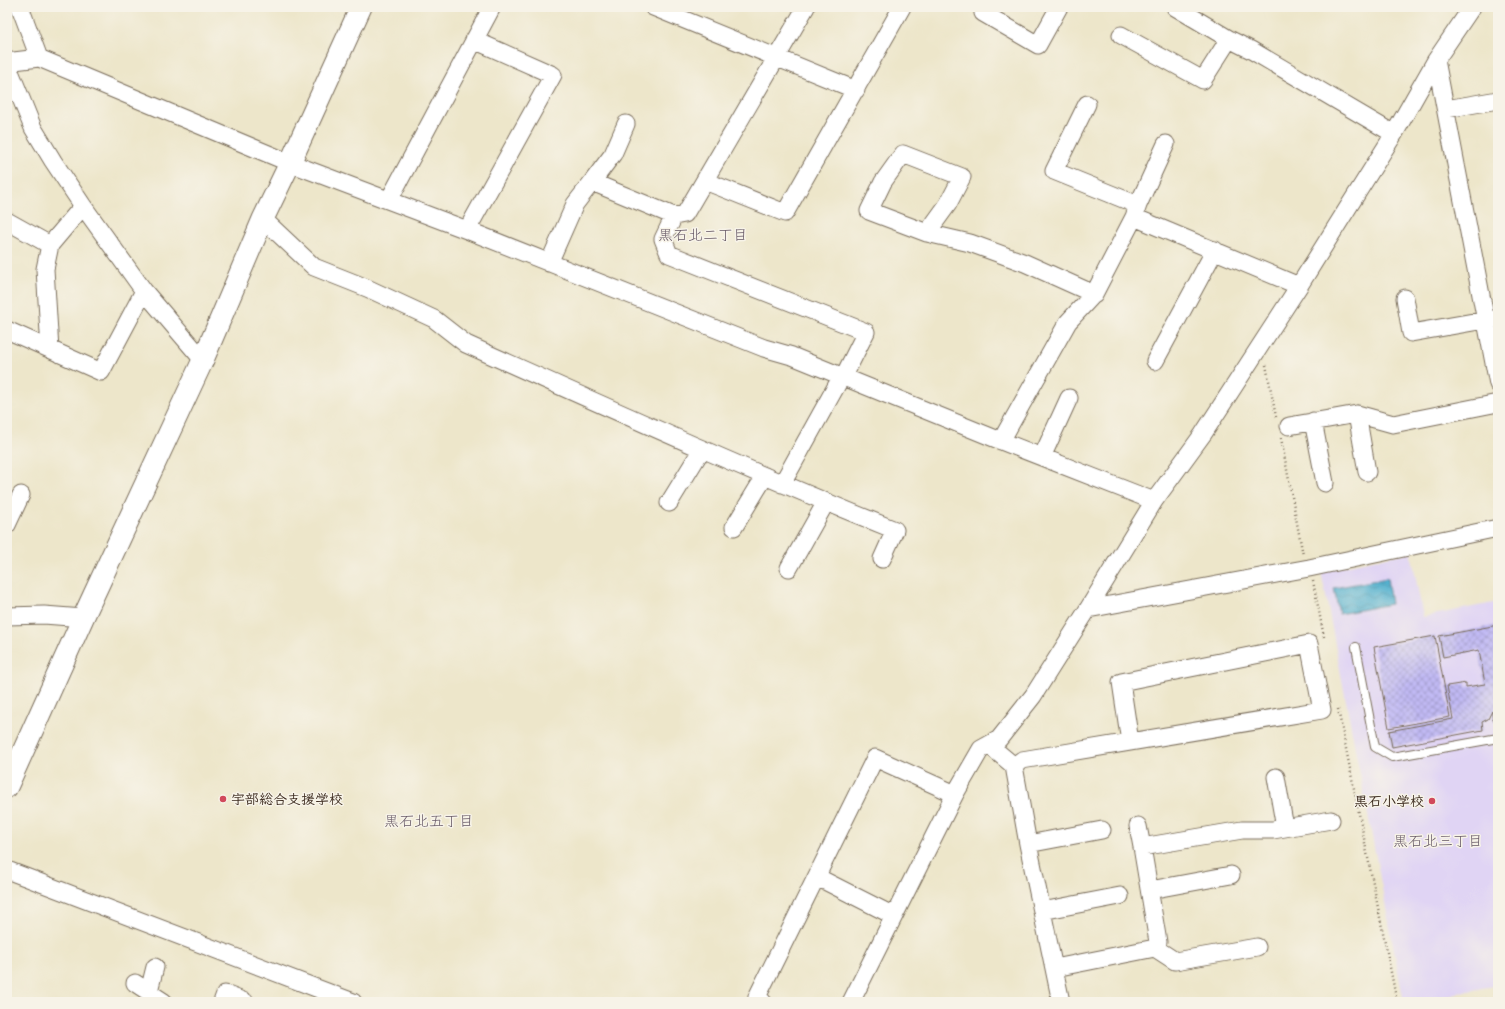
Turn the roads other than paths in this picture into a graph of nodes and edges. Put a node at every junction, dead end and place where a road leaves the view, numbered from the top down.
1 (20, 7) edge
2 (361, 7) edge
3 (492, 7) edge
4 (653, 7) edge
5 (806, 7) edge
6 (902, 7) edge
7 (1059, 7) edge
8 (1175, 7) edge
9 (1472, 7) edge
10 (688, 14) edge
11 (982, 15) edge
12 (1121, 35) dead end
13 (1229, 38) junction
14 (474, 40) junction
15 (778, 57) junction
16 (39, 58) junction
17 (1436, 60) junction
18 (8, 68) edge
19 (856, 90) junction
20 (1498, 100) edge
21 (1087, 104) dead end
22 (1446, 109) junction
23 (626, 124) dead end
24 (1394, 134) junction
25 (1166, 144) dead end
26 (290, 163) junction
27 (705, 181) junction
28 (592, 182) junction
29 (389, 200) junction
30 (83, 206) junction
31 (1136, 211) junction
32 (674, 216) junction
33 (263, 219) junction
34 (7, 221) edge
35 (467, 230) junction
36 (928, 233) junction
37 (50, 245) junction
38 (1215, 250) junction
39 (549, 263) junction
40 (1299, 286) junction
41 (144, 292) junction
42 (1094, 294) junction
43 (1405, 298) dead end
44 (1493, 320) edge
45 (7, 330) edge
46 (50, 349) junction
47 (203, 360) junction
48 (1155, 362) dead end
49 (844, 376) junction
50 (1498, 384) edge
51 (1069, 398) dead end
52 (1498, 403) edge
53 (1357, 414) junction
54 (1313, 421) junction
55 (1282, 427) road end
56 (1001, 441) junction
57 (702, 449) junction
58 (1042, 457) junction
59 (1367, 472) dead end
60 (765, 476) junction
61 (1325, 483) dead end
62 (782, 484) junction
63 (1154, 500) junction
64 (15, 502) edge
65 (826, 502) junction
66 (669, 503) dead end
67 (7, 525) edge
68 (734, 527) dead end
69 (1498, 528) edge
70 (882, 559) dead end
71 (789, 568) dead end
72 (1088, 609) junction
73 (7, 616) edge
74 (83, 618) junction
75 (1356, 647) dead end
76 (1498, 738) edge
77 (1130, 742) junction
78 (989, 745) junction
79 (1014, 766) junction
80 (1276, 777) dead end
81 (7, 787) edge
82 (955, 794) junction
83 (1331, 820) dead end
84 (1138, 826) dead end
85 (1286, 828) junction
86 (1102, 830) dead end
87 (1028, 844) junction
88 (1142, 847) junction
89 (7, 870) edge
90 (1231, 874) dead end
91 (817, 876) junction
92 (1150, 890) junction
93 (1120, 896) dead end
94 (1042, 911) junction
95 (894, 916) junction
96 (1257, 947) dead end
97 (1155, 948) junction
98 (155, 967) dead end
99 (1055, 968) junction
100 (164, 1002) edge
101 (222, 1002) edge
102 (245, 1002) edge
103 (353, 1002) edge
104 (763, 1002) edge
105 (852, 1002) edge
106 (1061, 1002) edge

1 - 16 street
2 - 26 street
3 - 14 street
4 - 10 street
5 - 15 street
6 - 19 street
7 - 11 street
8 - 13 street
9 - 17 street
10 - 15 street
12 - 13 street
13 - 24 street
14 - 29 street
14 - 35 street
15 - 19 street
15 - 27 street
16 - 18 street
16 - 26 street
17 - 22 street
17 - 24 street
18 - 30 street
19 - 27 street
20 - 22 street
21 - 31 street
22 - 44 street
23 - 28 street
24 - 40 street
25 - 31 street
26 - 29 street
26 - 33 street
27 - 32 street
28 - 32 street
28 - 39 street
29 - 35 street
30 - 37 street
30 - 41 street
31 - 38 street
31 - 42 street
32 - 49 street
33 - 47 street
33 - 57 street
34 - 37 street
35 - 39 street
36 - 36 street
36 - 42 street
37 - 46 street
38 - 40 street
38 - 48 street
39 - 49 street
40 - 63 street
41 - 46 street
41 - 47 street
42 - 56 street
43 - 44 street
44 - 50 street
45 - 46 street
47 - 74 street
49 - 56 street
49 - 62 street
51 - 58 street
52 - 53 street
53 - 54 street
53 - 59 street
54 - 55 street
54 - 61 street
56 - 58 street
57 - 60 street
57 - 66 street
58 - 63 street
60 - 62 street
60 - 68 street
62 - 65 street
63 - 72 street
64 - 67 street
65 - 70 street
65 - 71 street
69 - 72 street
72 - 78 street
73 - 74 street
74 - 81 street
75 - 76 lane
77 - 77 street
77 - 79 street
78 - 79 street
78 - 82 street
79 - 87 street
80 - 85 street
82 - 91 street
82 - 95 street
83 - 85 street
84 - 88 street
85 - 88 street
86 - 87 street
87 - 94 street
88 - 92 street
89 - 103 street
90 - 92 street
91 - 95 street
91 - 104 street
92 - 97 street
93 - 94 street
94 - 99 street
95 - 105 street
96 - 97 street
97 - 99 street
98 - 100 street
99 - 106 street
101 - 102 street

